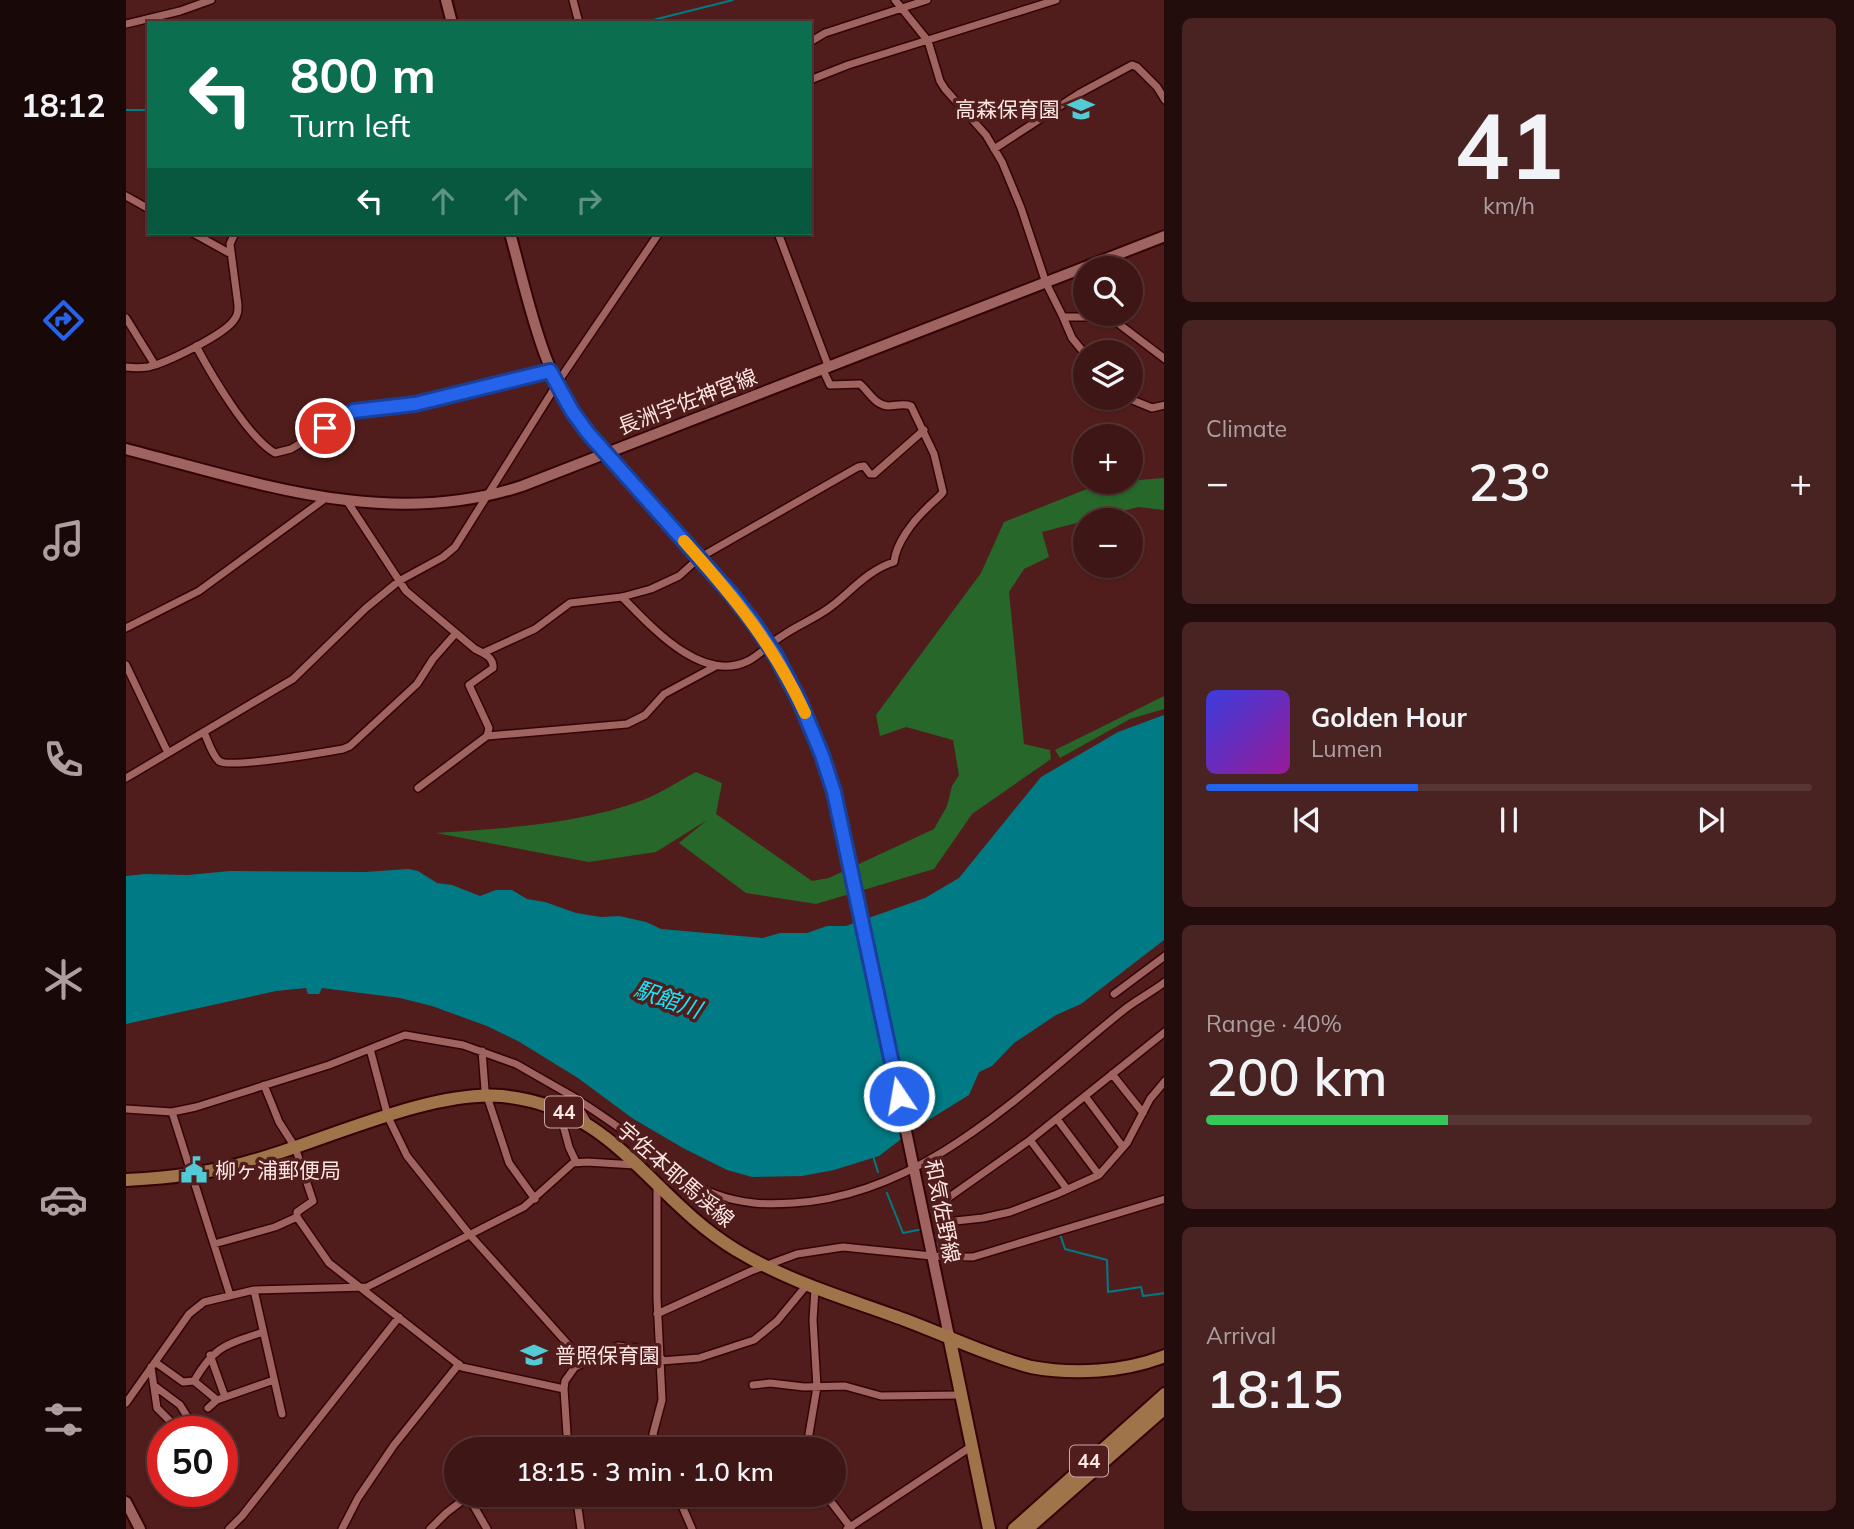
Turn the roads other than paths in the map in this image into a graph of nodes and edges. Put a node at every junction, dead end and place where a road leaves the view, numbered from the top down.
1 (211, 0) edge
2 (446, 0) edge
3 (573, 0) edge
4 (895, 0) edge
5 (927, 0) edge
6 (1056, 0) edge
7 (901, 8) junction
8 (451, 21) edge
9 (578, 21) edge
10 (126, 24) edge
11 (812, 41) edge
12 (928, 41) junction
13 (812, 79) edge
14 (1164, 100) edge
15 (994, 149) junction
16 (126, 196) edge
17 (147, 208) edge
18 (197, 235) edge
19 (233, 235) edge
20 (511, 235) edge
21 (658, 235) edge
22 (779, 235) edge
23 (1164, 236) edge
24 (231, 254) junction
25 (1046, 283) junction
26 (1063, 317) junction
27 (126, 318) edge
28 (1074, 340) edge
29 (196, 346) junction
30 (1164, 359) edge
31 (155, 365) junction
32 (126, 367) edge
33 (826, 369) junction
34 (550, 371) junction
35 (557, 385) junction
36 (1143, 404) edge
37 (1164, 405) edge
38 (925, 430) junction
39 (126, 449) edge
40 (606, 453) junction
41 (485, 496) junction
42 (326, 498) junction
43 (347, 501) junction
44 (699, 558) junction
45 (400, 581) junction
46 (622, 597) junction
47 (126, 628) edge
48 (456, 633) junction
49 (768, 645) junction
50 (485, 652) junction
51 (126, 665) edge
52 (716, 666) junction
53 (204, 732) junction
54 (487, 736) junction
55 (168, 753) junction
56 (126, 778) edge
57 (418, 788) dead end
58 (1164, 956) edge
59 (1164, 982) edge
60 (1114, 994) dead end
61 (1164, 1032) edge
62 (370, 1049) junction
63 (482, 1051) junction
64 (1112, 1074) junction
65 (1164, 1080) edge
66 (264, 1085) junction
67 (486, 1096) junction
68 (572, 1096) junction
69 (1085, 1096) junction
70 (126, 1109) edge
71 (559, 1110) junction
72 (172, 1112) junction
73 (1143, 1113) junction
74 (388, 1116) junction
75 (1058, 1119) junction
76 (590, 1125) junction
77 (1030, 1140) junction
78 (295, 1147) junction
79 (1123, 1147) junction
80 (576, 1162) junction
81 (638, 1165) junction
82 (914, 1166) junction
83 (192, 1174) junction
84 (1099, 1175) junction
85 (126, 1180) edge
86 (657, 1185) junction
87 (1067, 1189) junction
88 (535, 1199) junction
89 (1164, 1199) edge
90 (297, 1217) junction
91 (946, 1222) junction
92 (470, 1236) junction
93 (214, 1244) junction
94 (932, 1256) junction
95 (953, 1258) junction
96 (765, 1266) junction
97 (811, 1287) junction
98 (362, 1289) junction
99 (254, 1290) junction
100 (230, 1295) junction
101 (657, 1314) junction
102 (399, 1317) junction
103 (263, 1332) junction
104 (949, 1336) junction
105 (210, 1355) junction
106 (1164, 1356) edge
107 (661, 1360) junction
108 (583, 1361) junction
109 (458, 1364) junction
110 (153, 1365) junction
111 (274, 1380) junction
112 (194, 1381) junction
113 (753, 1385) dead end
114 (156, 1387) junction
115 (817, 1387) junction
116 (564, 1389) junction
117 (1164, 1394) edge
118 (961, 1395) junction
119 (221, 1399) junction
120 (126, 1403) edge
121 (208, 1408) dead end
122 (1164, 1408) edge
123 (282, 1414) dead end
124 (567, 1437) edge
125 (654, 1437) edge
126 (809, 1437) edge
127 (972, 1446) junction
128 (126, 1502) edge
129 (454, 1507) edge
130 (476, 1507) edge
131 (578, 1507) edge
132 (683, 1507) edge
133 (835, 1507) edge
134 (850, 1528) edge
135 (140, 1529) edge
136 (229, 1529) edge
137 (342, 1529) edge
138 (430, 1529) edge
139 (487, 1529) edge
140 (581, 1529) edge
141 (692, 1529) edge
142 (989, 1529) edge
143 (1014, 1529) edge
144 (1027, 1529) edge

1 - 10 street
2 - 8 main road
3 - 9 street
4 - 7 street
5 - 7 street
6 - 12 street
7 - 11 street
7 - 12 street
12 - 13 street
12 - 15 street
14 - 15 street
15 - 25 street
16 - 17 street
18 - 24 street
19 - 24 street
20 - 34 main road, 和気佐野線
21 - 35 street
22 - 33 street
23 - 25 main road, 長洲宇佐神宮線
24 - 29 street
25 - 26 street
25 - 33 main road, 長洲宇佐神宮線
26 - 28 street
26 - 30 street
27 - 31 street
29 - 31 street
29 - 34 street
31 - 32 street
33 - 38 street
33 - 40 main road, 長洲宇佐神宮線
34 - 35 main road, 和気佐野線
35 - 40 main road, 和気佐野線
35 - 41 street
36 - 37 street
38 - 44 street
38 - 49 street
39 - 42 main road, 長洲宇佐神宮線
40 - 41 main road, 長洲宇佐神宮線
40 - 44 main road, 和気佐野線
41 - 43 main road, 長洲宇佐神宮線
41 - 45 street
42 - 43 main road, 長洲宇佐神宮線
42 - 47 street
43 - 45 street
44 - 46 street
44 - 49 main road, 和気佐野線
45 - 48 street
45 - 53 street
46 - 50 street
46 - 52 street
48 - 50 street
48 - 53 street
49 - 52 street
49 - 82 main road, 和気佐野線
50 - 54 street
51 - 55 street
52 - 54 street
53 - 55 street
54 - 57 street
55 - 56 street
58 - 60 street
59 - 82 street
61 - 64 street
62 - 63 street
62 - 66 street
62 - 74 street
63 - 67 street
63 - 68 street
64 - 69 street
64 - 73 street
65 - 73 street
66 - 72 street
66 - 78 street
67 - 71 main road, 宇佐本耶馬渓線 / 44
67 - 74 main road, 宇佐本耶馬渓線 / 44
67 - 88 street
68 - 76 street
68 - 82 street
69 - 75 street
69 - 79 street
70 - 72 street
71 - 76 main road, 宇佐本耶馬渓線 / 44
71 - 80 street
72 - 83 street
73 - 79 street
74 - 78 main road, 宇佐本耶馬渓線 / 44
74 - 92 street
75 - 77 street
75 - 84 street
76 - 81 main road, 宇佐本耶馬渓線 / 44
77 - 87 street
77 - 91 street
78 - 83 main road, 宇佐本耶馬渓線 / 44
78 - 90 street
79 - 84 street
80 - 81 street
80 - 88 street
81 - 86 main road, 宇佐本耶馬渓線 / 44
82 - 94 main road, 和気佐野線
83 - 85 main road, 宇佐本耶馬渓線 / 44
83 - 93 street
84 - 87 street
86 - 96 main road, 宇佐本耶馬渓線 / 44
86 - 101 street
87 - 91 street
88 - 92 street
89 - 95 street
90 - 93 street
90 - 98 street
91 - 95 street
92 - 98 street
92 - 108 street
93 - 100 street
94 - 95 street
94 - 96 street
94 - 104 main road, 和気佐野線
96 - 97 main road, 宇佐本耶馬渓線 / 44
96 - 101 street
97 - 104 main road, 宇佐本耶馬渓線 / 44
97 - 107 street
97 - 115 street
98 - 99 street
98 - 102 street
99 - 100 street
99 - 103 street
100 - 110 street
101 - 107 street
102 - 109 street
102 - 136 street
103 - 105 street
103 - 111 street
104 - 106 main road, 宇佐本耶馬渓線 / 44
104 - 118 main road
105 - 112 street
105 - 119 street
107 - 108 street
107 - 125 street
108 - 116 street
109 - 116 street
109 - 137 street
110 - 112 street
110 - 114 street
110 - 120 street
111 - 119 street
111 - 123 street
112 - 119 street
113 - 115 street
114 - 114 street
115 - 118 street
115 - 126 street
116 - 124 street
117 - 143 main road, 44
118 - 127 main road
119 - 121 street
122 - 144 main road, 44
127 - 134 street
127 - 142 main road
128 - 135 main road
129 - 138 street
130 - 139 street
131 - 140 street
132 - 141 street
133 - 134 street

